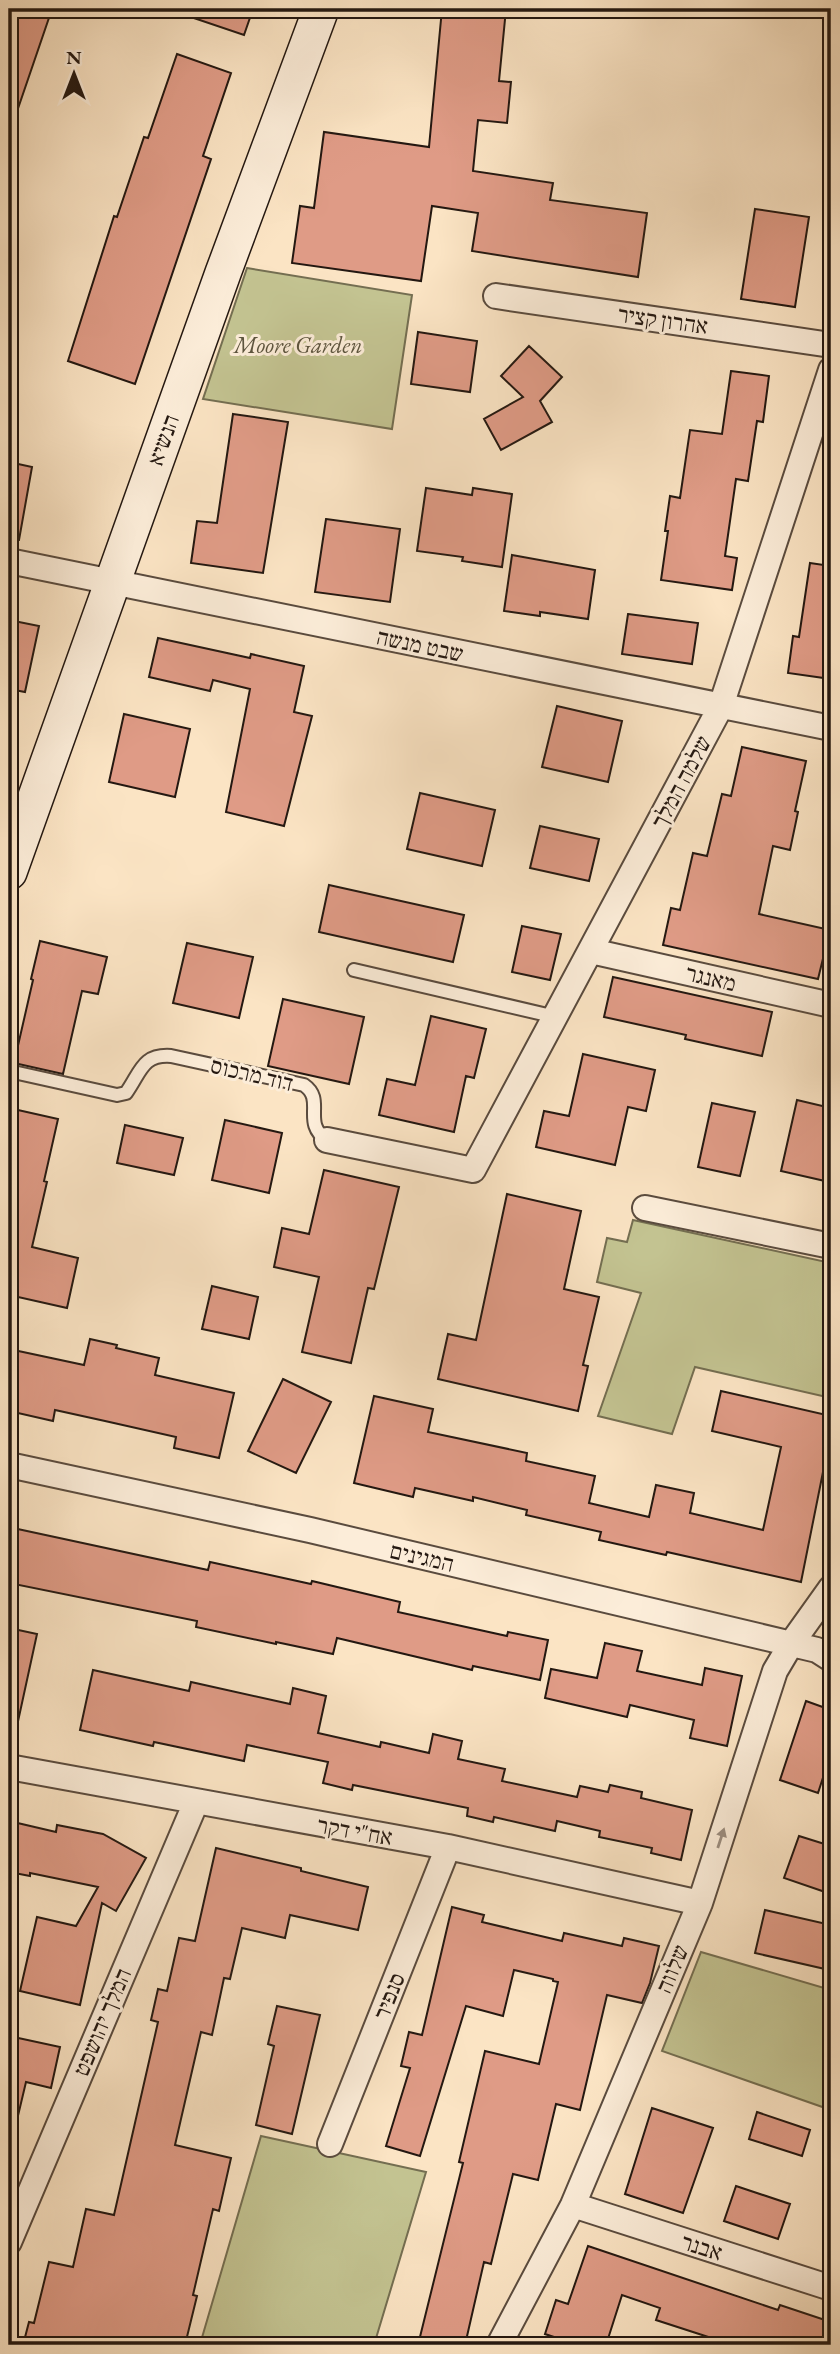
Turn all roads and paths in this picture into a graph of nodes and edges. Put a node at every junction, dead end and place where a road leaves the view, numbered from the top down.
1 (321, 9) edge
2 (496, 296) dead end
3 (831, 345) edge
4 (831, 370) edge
5 (9, 561) edge
6 (113, 582) junction
7 (721, 706) junction
8 (831, 728) edge
9 (9, 872) edge
10 (591, 951) junction
11 (354, 970) dead end
12 (831, 1005) edge
13 (556, 1017) junction
14 (9, 1072) edge
15 (327, 1140) joint
16 (473, 1170) joint
17 (645, 1208) dead end
18 (831, 1246) edge
19 (9, 1465) edge
20 (831, 1588) edge
21 (791, 1644) junction
22 (831, 1659) edge
23 (9, 1767) edge
24 (196, 1802) junction
25 (448, 1847) junction
26 (700, 1903) junction
27 (330, 2144) dead end
28 (573, 2205) junction
29 (9, 2242) edge
30 (831, 2288) edge
31 (499, 2345) edge

1 - 6 street, הנשיא
2 - 3 street, אהרון קציר
4 - 7 street, שלמה המלך
5 - 6 street, שבט מנשה
6 - 7 street, שבט מנשה
6 - 9 street, הנשיא
7 - 8 street, שבט מנשה
7 - 10 street, שלמה המלך
10 - 12 street, מאנגר
10 - 13 street, שלמה המלך
11 - 13 lane
13 - 16 street, שלמה המלך
14 - 15 lane, דוד מרכוס
15 - 16 street, דוד מרכוס
17 - 18 street
19 - 21 street, המגינים
20 - 21 street, שלווה
21 - 22 street, המגינים
26 -> 21 street, שלווה
23 - 24 street, אח"י דקר
24 - 25 street, אח"י דקר
24 - 29 street, המלך יהושפט
25 - 26 street, אח"י דקר
25 - 27 street, סנפיר
26 - 28 street, שלווה
28 - 30 street, אבנר
28 - 31 street, שלווה

